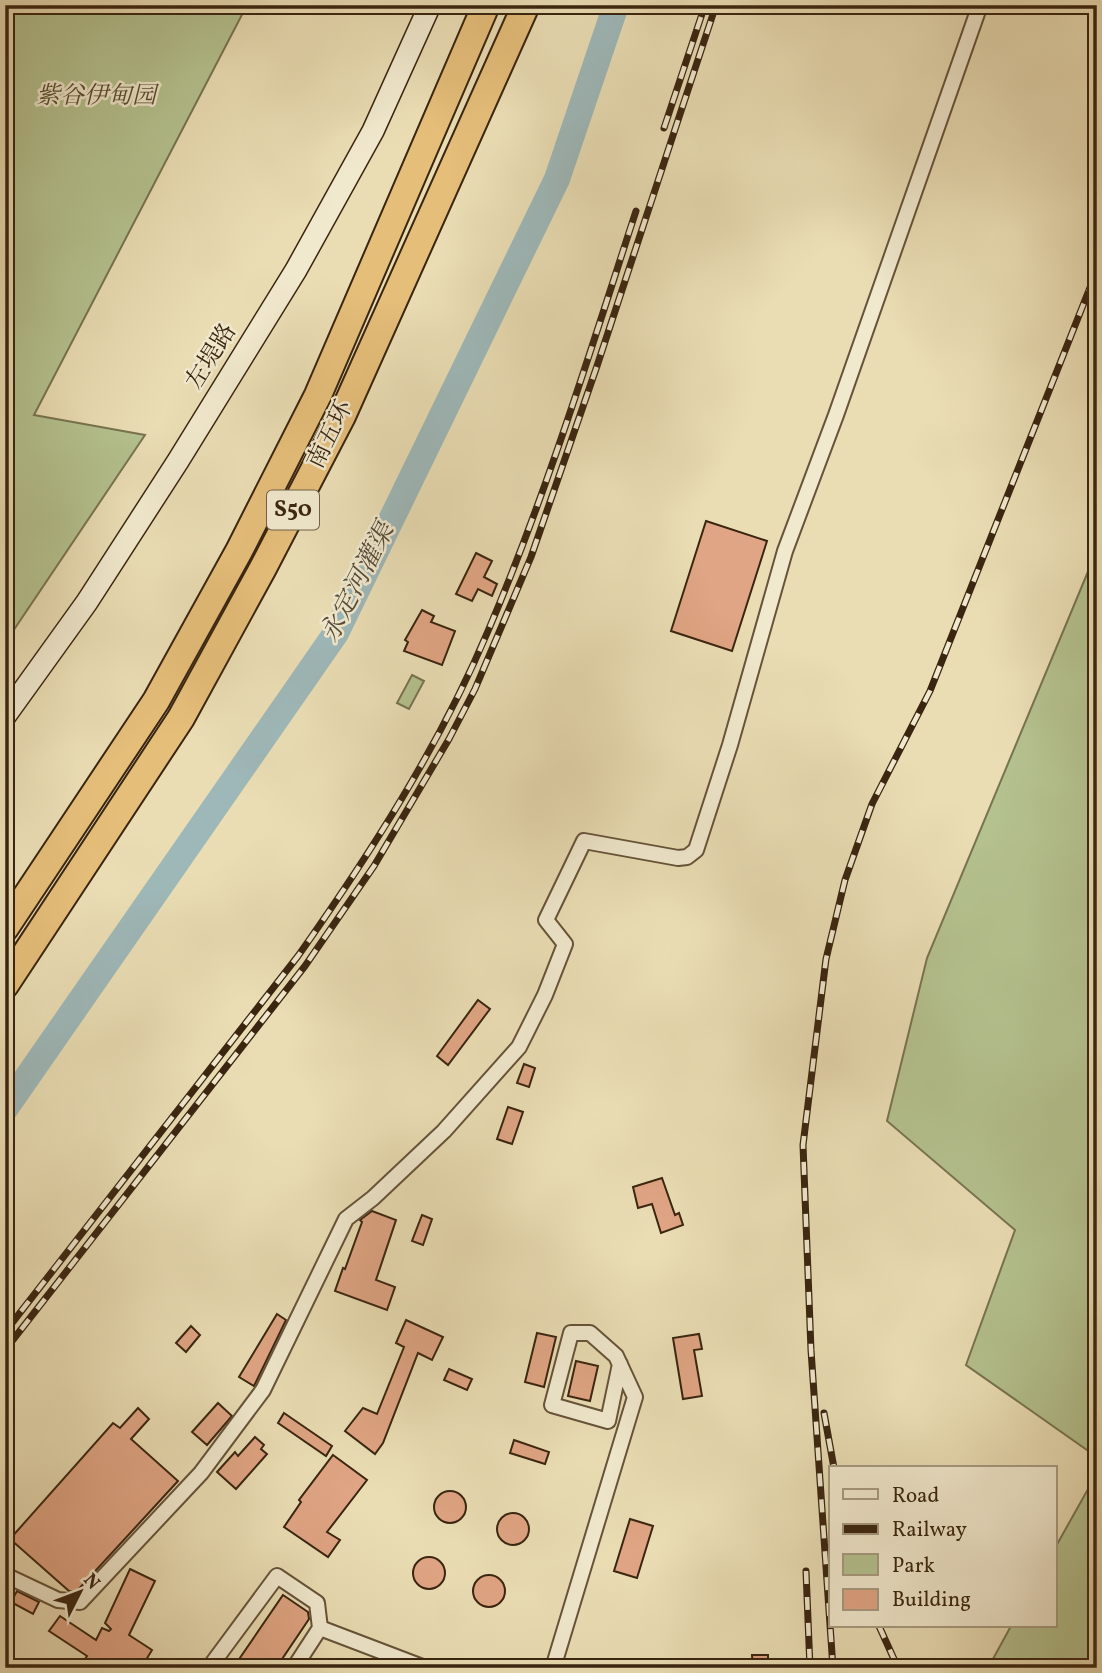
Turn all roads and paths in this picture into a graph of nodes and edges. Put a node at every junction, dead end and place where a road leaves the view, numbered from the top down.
1 (430, 5) edge
2 (486, 5) edge
3 (526, 5) edge
4 (980, 5) edge
5 (5, 716) edge
6 (5, 928) edge
7 (5, 985) edge
8 (620, 1364) junction
9 (5, 1575) edge
10 (320, 1628) junction
11 (209, 1668) edge
12 (294, 1668) edge
13 (425, 1668) edge
14 (553, 1668) edge

1 - 5 main road, 左堤路
2 - 6 highway, 南五环 / S50
3 - 7 highway, 南五环 / S50
4 - 9 street
8 - 8 street
8 - 14 street
10 - 11 street
10 - 12 street
10 - 13 street

